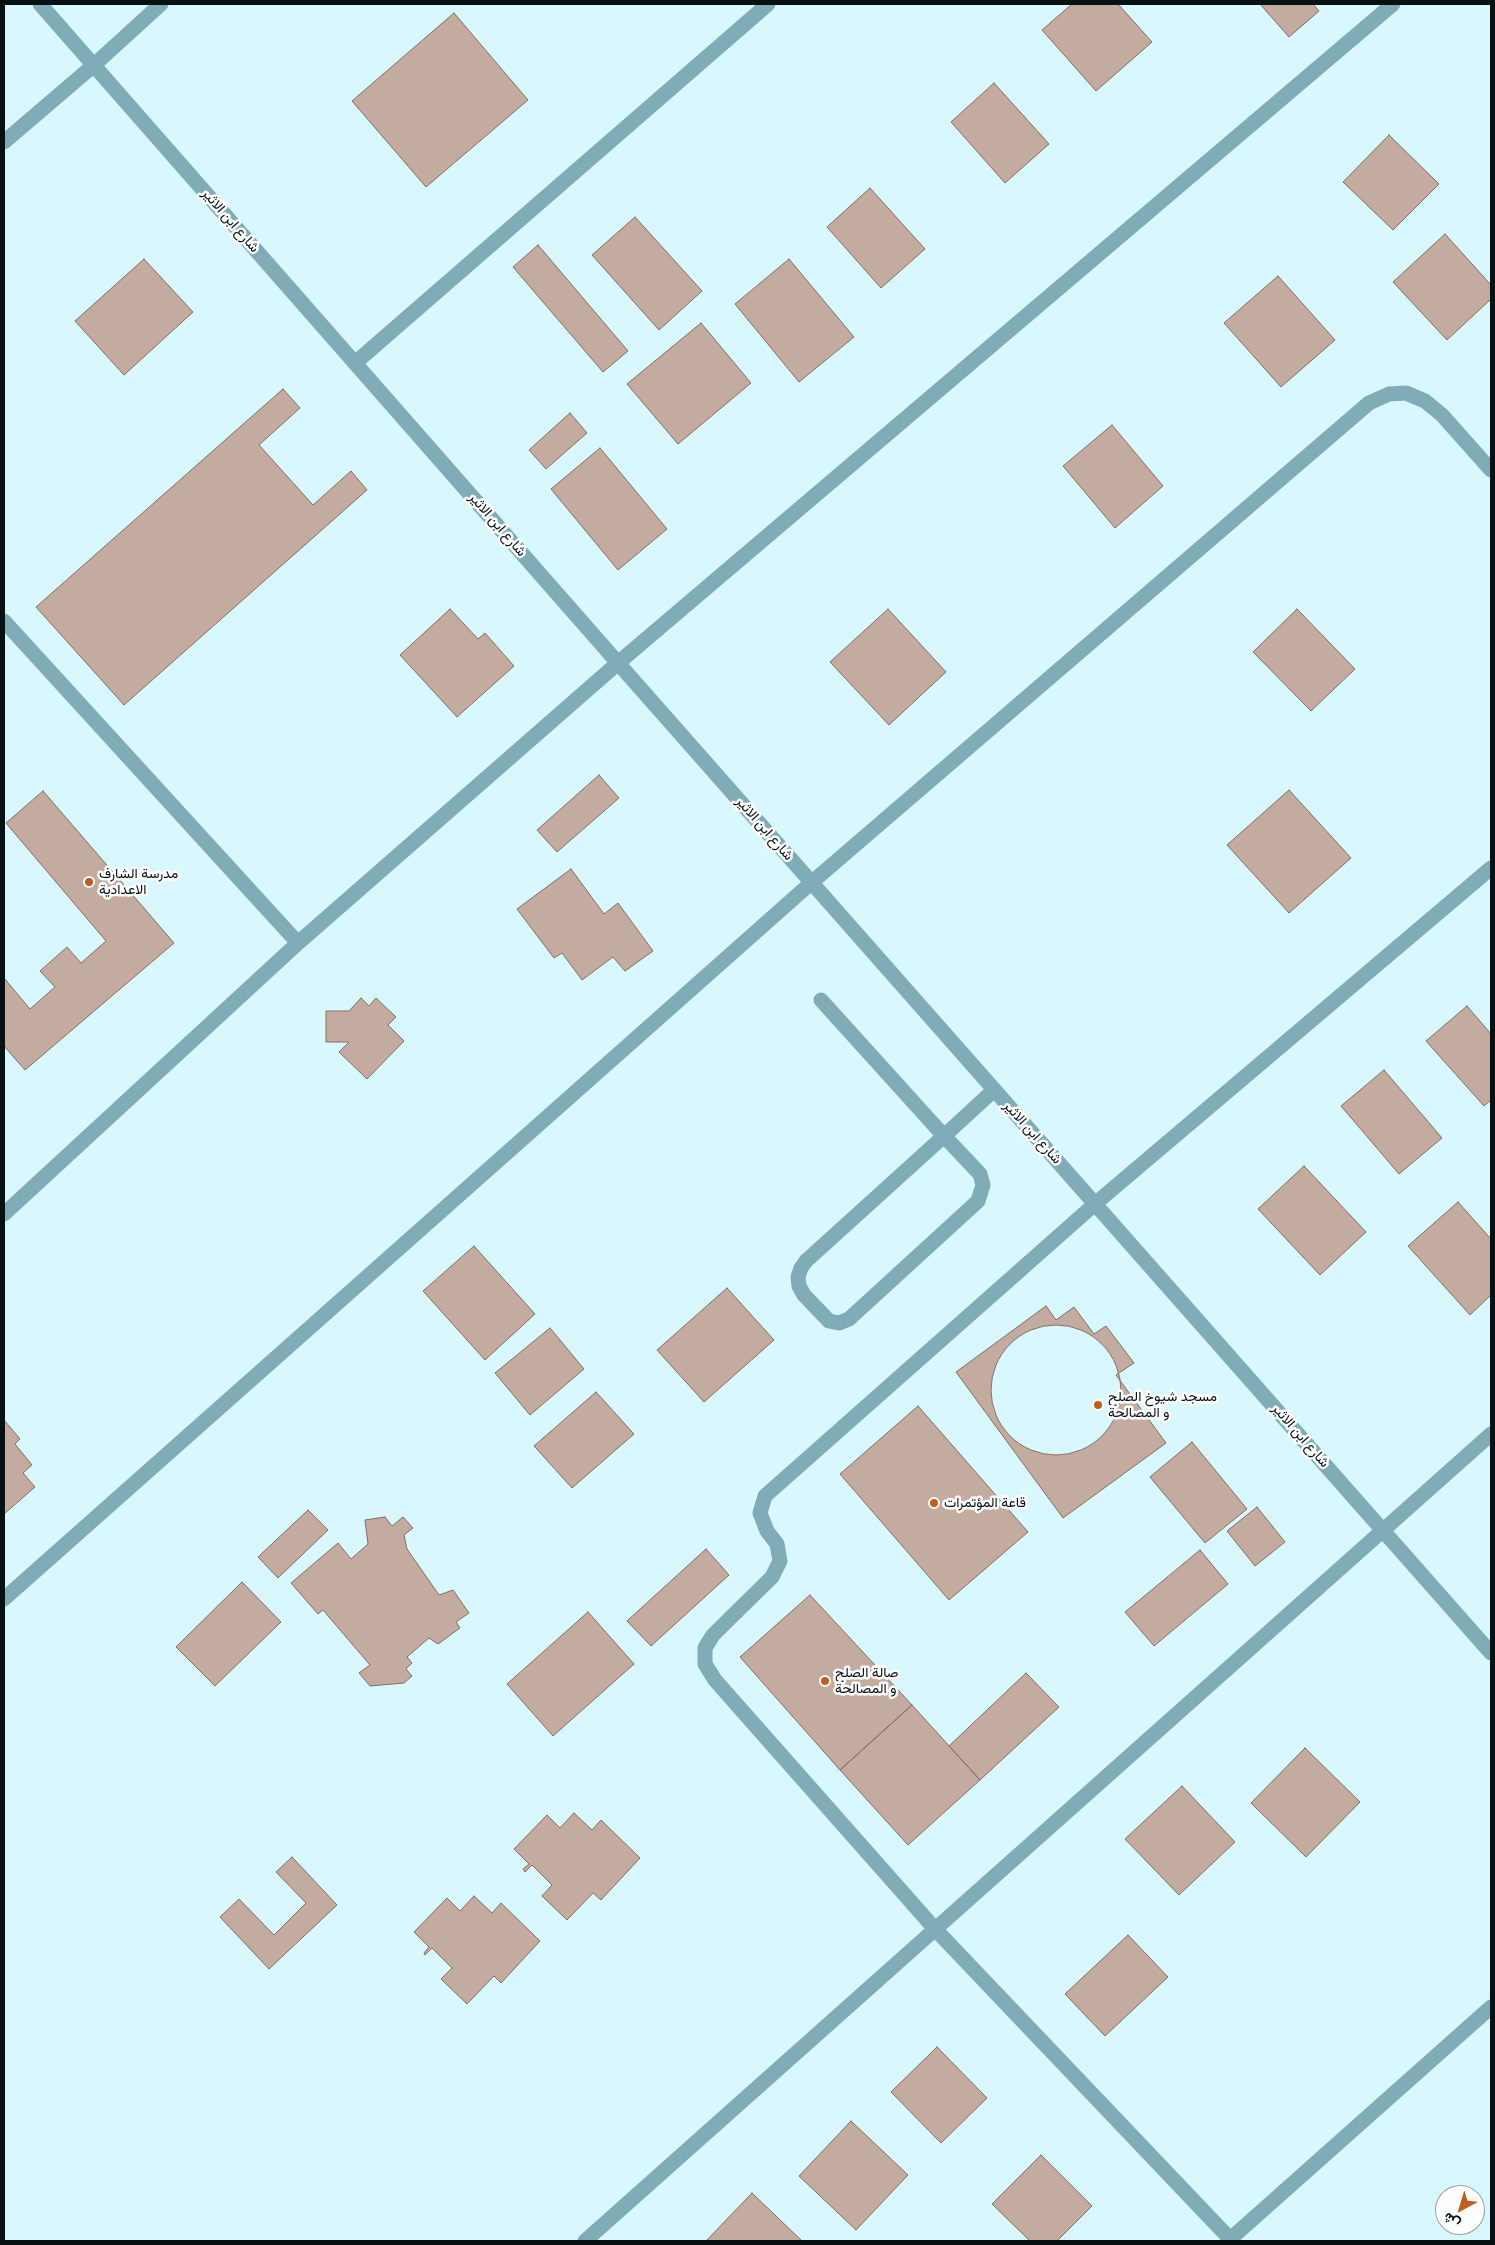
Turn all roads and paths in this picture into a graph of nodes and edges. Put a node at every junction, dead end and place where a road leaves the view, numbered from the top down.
1 (40, 4) edge
2 (161, 4) edge
3 (768, 4) edge
4 (1393, 4) edge
5 (94, 65) junction
6 (4, 142) edge
7 (355, 363) junction
8 (1491, 470) edge
9 (4, 621) edge
10 (618, 663) junction
11 (1491, 868) edge
12 (811, 883) junction
13 (298, 943) junction
14 (821, 1000) dead end
15 (994, 1090) junction
16 (944, 1136) junction
17 (1096, 1203) junction
18 (4, 1214) edge
19 (1491, 1434) edge
20 (1382, 1530) junction
21 (4, 1600) edge
22 (1491, 1652) edge
23 (935, 1929) junction
24 (1491, 2007) edge
25 (1230, 2240) edge
26 (584, 2241) edge

1 - 5 street, شارع ابن الاثير
2 - 5 street
3 - 7 street
4 - 10 street
5 - 6 street
5 - 7 street, شارع ابن الاثير
7 - 10 street, شارع ابن الاثير
8 - 12 street
9 - 13 street
10 - 12 street, شارع ابن الاثير
10 - 13 street
11 - 17 street
12 - 15 street, شارع ابن الاثير
12 - 21 street
13 - 18 street
14 - 16 street
15 - 16 street
15 - 17 street, شارع ابن الاثير
16 - 16 street
17 - 20 street, شارع ابن الاثير
17 - 23 street
19 - 20 street
20 - 22 street, شارع ابن الاثير
20 - 23 street
23 - 25 street
23 - 26 street
24 - 25 street

